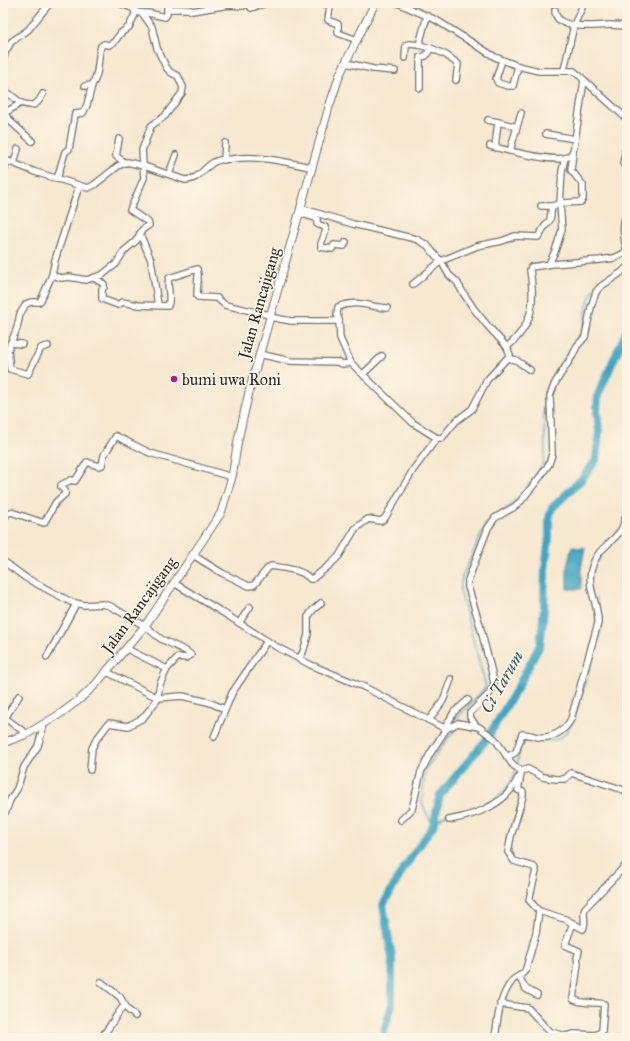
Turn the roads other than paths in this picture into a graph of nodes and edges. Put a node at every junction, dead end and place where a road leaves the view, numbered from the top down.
1 (50, 3) edge
2 (119, 3) edge
3 (267, 3) edge
4 (324, 3) edge
5 (375, 3) edge
6 (398, 3) edge
7 (584, 3) edge
8 (167, 6) edge
9 (242, 6) dead end
10 (251, 8) dead end
11 (555, 10) dead end
12 (139, 13) junction
13 (427, 16) junction
14 (574, 25) junction
15 (627, 26) edge
16 (357, 40) junction
17 (419, 45) junction
18 (430, 48) junction
19 (405, 58) dead end
20 (502, 60) junction
21 (3, 61) edge
22 (346, 63) junction
23 (518, 66) junction
24 (564, 70) junction
25 (395, 71) dead end
26 (456, 80) dead end
27 (584, 80) junction
28 (420, 88) dead end
29 (3, 89) edge
30 (43, 94) dead end
31 (21, 104) junction
32 (4, 113) edge
33 (521, 113) dead end
34 (627, 119) edge
35 (488, 120) dead end
36 (498, 122) junction
37 (517, 127) junction
38 (546, 134) dead end
39 (119, 139) dead end
40 (575, 139) junction
41 (32, 141) dead end
42 (225, 143) dead end
43 (627, 143) edge
44 (18, 149) dead end
45 (510, 151) junction
46 (573, 153) junction
47 (176, 155) dead end
48 (565, 158) junction
49 (5, 160) edge
50 (224, 160) junction
51 (124, 162) junction
52 (14, 163) junction
53 (144, 166) junction
54 (311, 168) junction
55 (627, 169) edge
56 (169, 174) junction
57 (3, 175) edge
58 (57, 179) junction
59 (79, 186) junction
60 (560, 204) junction
61 (541, 206) dead end
62 (552, 206) junction
63 (299, 210) junction
64 (627, 214) edge
65 (140, 234) junction
66 (346, 242) dead end
67 (627, 251) edge
68 (441, 261) junction
69 (549, 264) junction
70 (627, 267) edge
71 (52, 275) junction
72 (94, 278) junction
73 (413, 284) dead end
74 (158, 305) junction
75 (387, 308) dead end
76 (270, 316) junction
77 (339, 321) junction
78 (10, 343) junction
79 (22, 344) dead end
80 (48, 346) dead end
81 (507, 347) junction
82 (259, 354) junction
83 (382, 356) dead end
84 (508, 358) junction
85 (351, 363) junction
86 (530, 370) dead end
87 (363, 374) junction
88 (437, 438) junction
89 (232, 477) junction
90 (627, 512) edge
91 (3, 520) edge
92 (193, 555) junction
93 (3, 561) edge
94 (174, 583) junction
95 (321, 603) dead end
96 (76, 604) junction
97 (250, 607) dead end
98 (239, 623) junction
99 (145, 626) junction
100 (267, 641) junction
101 (127, 649) junction
102 (48, 657) dead end
103 (299, 659) junction
104 (167, 669) junction
105 (107, 672) junction
106 (451, 679) dead end
107 (19, 696) dead end
108 (158, 698) junction
109 (468, 700) dead end
110 (225, 709) junction
111 (429, 720) junction
112 (44, 724) junction
113 (476, 726) junction
114 (446, 728) junction
115 (27, 734) junction
116 (214, 737) dead end
117 (3, 743) edge
118 (508, 757) junction
119 (90, 770) dead end
120 (521, 771) junction
121 (627, 791) edge
122 (3, 815) edge
123 (401, 820) dead end
124 (449, 820) dead end
125 (627, 864) edge
126 (539, 911) junction
127 (573, 922) junction
128 (519, 977) junction
129 (101, 982) dead end
130 (537, 995) dead end
131 (500, 1004) junction
132 (125, 1005) junction
133 (135, 1016) dead end
134 (100, 1038) edge
135 (495, 1038) edge

1 - 21 street
2 - 12 street
3 - 10 street
4 - 16 street
5 - 16 main road, Jalan Rancajigang
6 - 13 street
7 - 14 street
8 - 9 street
8 - 12 street
11 - 14 street
12 - 53 street
12 - 58 street
13 - 17 street
13 - 20 street
14 - 15 street
14 - 24 street
16 - 22 main road, Jalan Rancajigang
17 - 18 street
17 - 19 street
18 - 26 street
18 - 28 street
20 - 23 street
20 - 23 street
22 - 25 street
22 - 54 main road, Jalan Rancajigang
23 - 24 street
24 - 27 street
27 - 34 street
27 - 40 street
29 - 31 street
30 - 31 street
31 - 32 street
32 - 41 street
33 - 37 street
35 - 36 street
36 - 37 street
36 - 45 street
37 - 45 street
38 - 40 street
39 - 51 street
40 - 46 street
42 - 50 street
43 - 55 street
44 - 52 street
45 - 48 street
46 - 48 street
46 - 60 street
47 - 56 street
48 - 60 street
49 - 52 street
49 - 57 street
50 - 54 street
50 - 56 street
51 - 53 street
51 - 59 street
52 - 58 street
53 - 56 street
53 - 65 street
54 - 63 main road, Jalan Rancajigang
58 - 59 street
59 - 71 street
60 - 62 street
60 - 69 street
61 - 62 street
62 - 68 street
63 - 66 street
63 - 68 street
63 - 76 main road, Jalan Rancajigang
64 - 67 street
65 - 72 street
65 - 74 street
67 - 69 street
68 - 73 street
68 - 81 street
69 - 81 street
70 - 113 street
71 - 72 street
71 - 78 street
72 - 74 street
74 - 76 street
75 - 77 street
76 - 77 street
76 - 82 main road, Jalan Rancajigang
77 - 85 street
78 - 79 street
78 - 80 street
81 - 84 street
82 - 85 street
82 - 89 main road, Jalan Rancajigang
83 - 87 street
84 - 86 street
84 - 88 street
85 - 87 street
87 - 88 street
88 - 92 street
89 - 91 street
89 - 92 main road, Jalan Rancajigang
90 - 118 street
92 - 94 main road, Jalan Rancajigang
93 - 96 street
94 - 98 street
94 - 99 main road, Jalan Rancajigang
95 - 103 street
96 - 99 street
96 - 102 street
97 - 98 street
98 - 100 street
99 - 101 main road, Jalan Rancajigang
99 - 104 street
100 - 103 street
100 - 110 street
101 - 104 street
101 - 105 main road, Jalan Rancajigang
103 - 111 street
104 - 108 street
105 - 108 street
105 - 112 main road, Jalan Rancajigang
106 - 111 street
107 - 115 street
108 - 110 street
108 - 119 street
109 - 114 street
110 - 116 street
111 - 114 street
112 - 115 main road, Jalan Rancajigang
112 - 122 street
113 - 114 street
113 - 118 street
114 - 123 street
115 - 117 main road, Jalan Rancajigang
118 - 120 street
120 - 121 street
120 - 124 street
120 - 126 street
125 - 127 street
126 - 127 street
126 - 128 street
127 - 131 street
128 - 130 street
128 - 131 street
129 - 132 street
131 - 135 street
132 - 133 street
132 - 134 street

